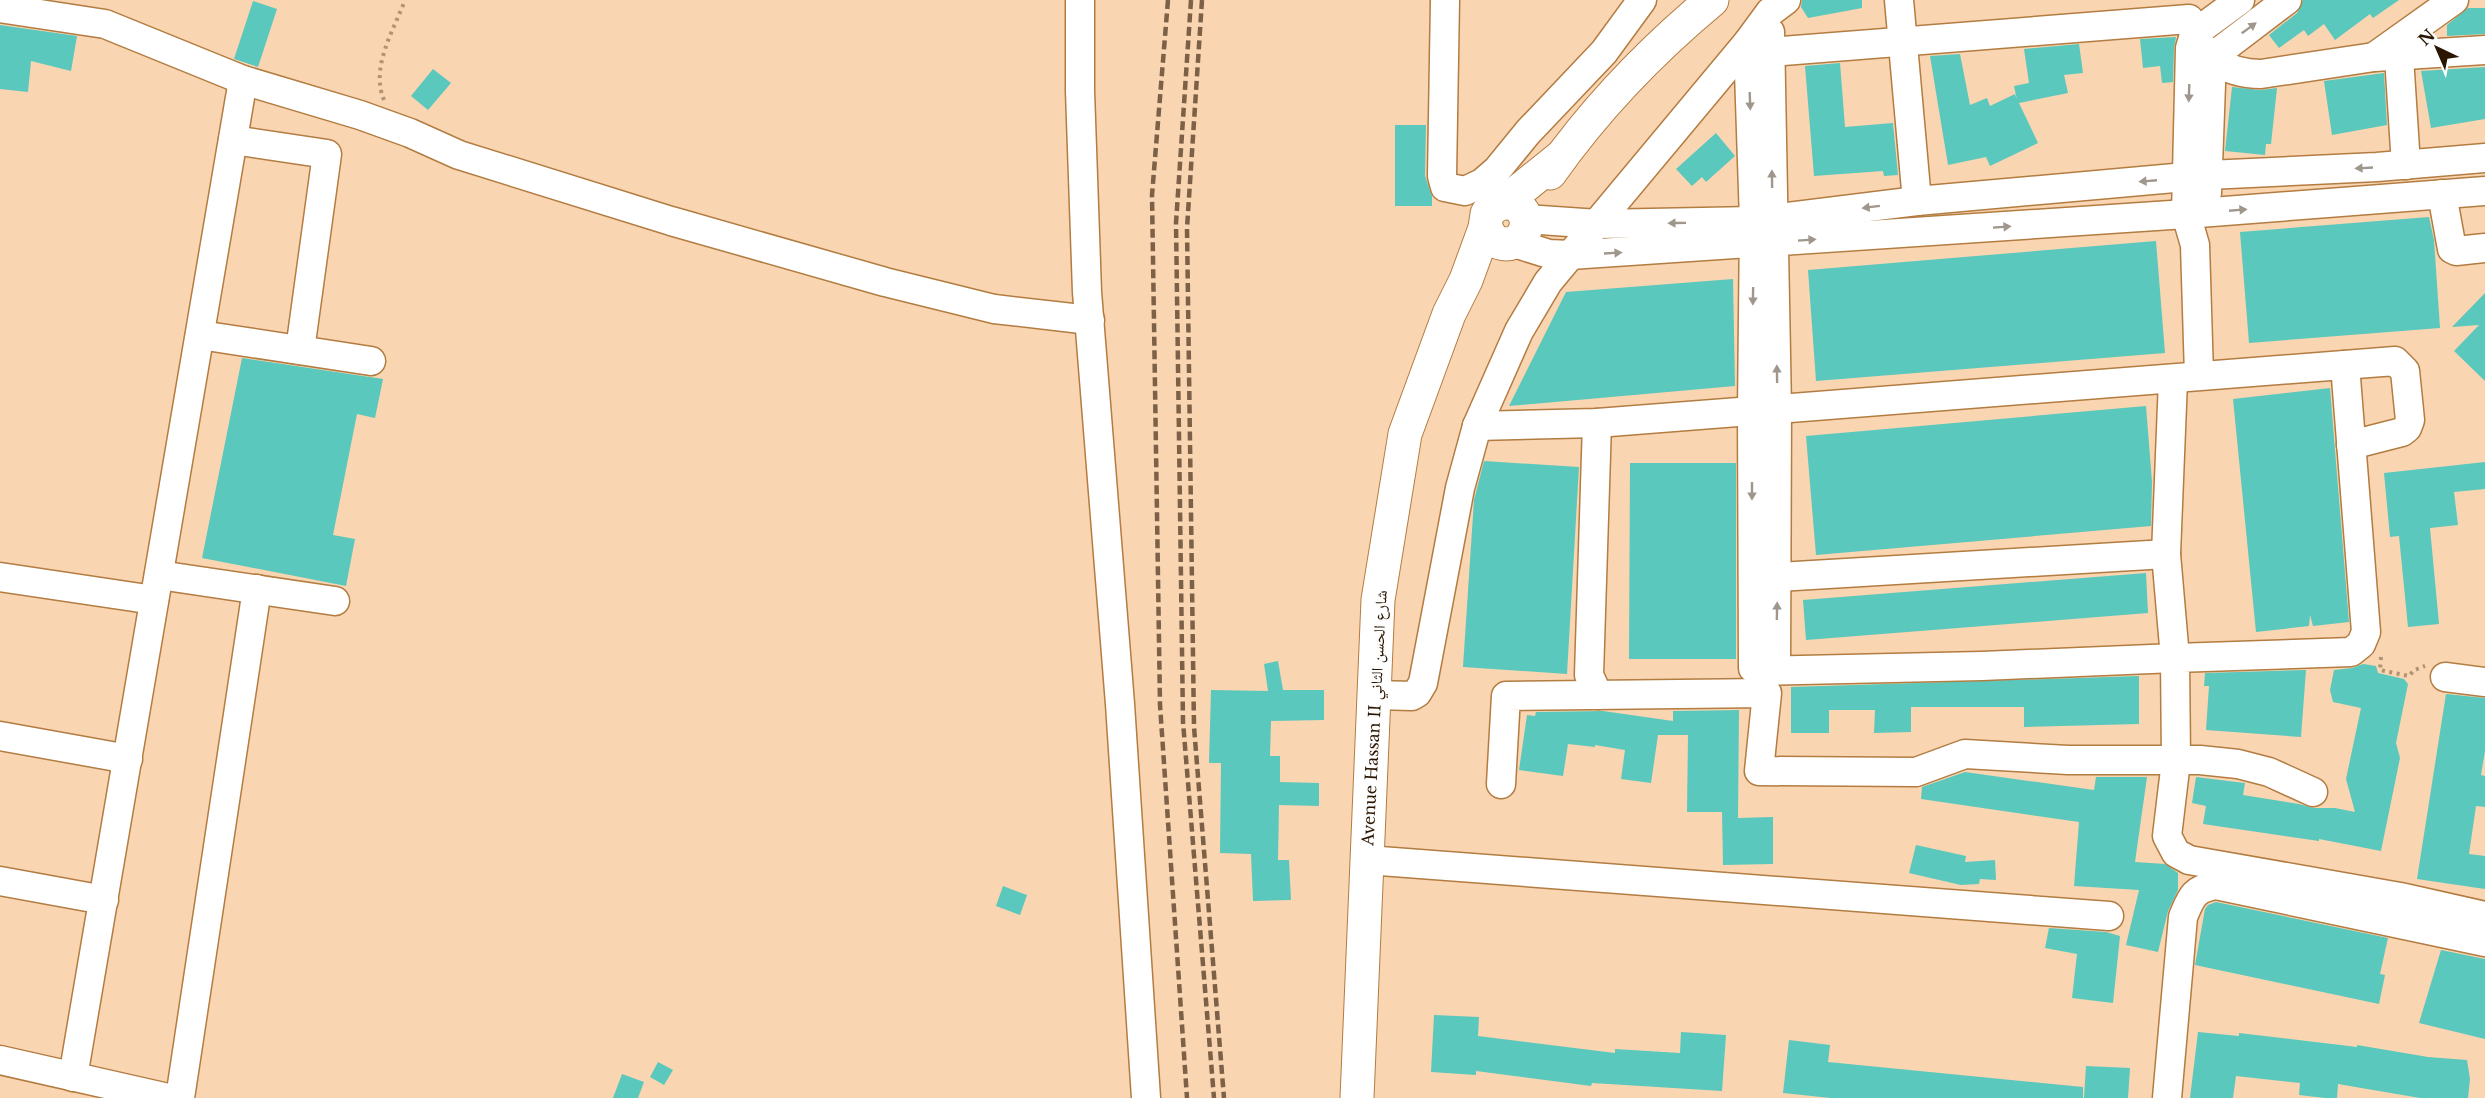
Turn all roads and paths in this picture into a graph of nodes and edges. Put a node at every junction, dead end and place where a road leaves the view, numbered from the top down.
1 (405, 0) edge
2 (1080, 0) edge
3 (1445, 0) edge
4 (1642, 0) edge
5 (1712, 0) edge
6 (1899, 0) edge
7 (2240, 0) edge
8 (2287, 0) edge
9 (2454, 0) edge
10 (1778, 6) edge
11 (0, 8) edge
12 (2189, 18) edge
13 (1904, 40) junction
14 (1759, 47) junction
15 (2485, 50) edge
16 (2212, 57) junction
17 (2386, 57) junction
18 (243, 80) junction
19 (386, 104) dead end
20 (233, 140) junction
21 (2485, 158) edge
22 (2406, 165) junction
23 (2197, 177) junction
24 (1445, 187) junction
25 (2485, 191) edge
26 (2442, 194) junction
27 (1917, 201) junction
28 (2196, 213) junction
29 (1505, 224) junction
30 (1598, 224) junction
31 (1764, 232) junction
32 (2485, 248) edge
33 (1570, 255) junction
34 (1090, 320) junction
35 (200, 335) junction
36 (300, 350) junction
37 (371, 361) dead end
38 (2345, 365) junction
39 (2186, 378) junction
40 (1764, 410) junction
41 (1598, 423) junction
42 (1477, 426) junction
43 (2351, 446) junction
44 (2166, 555) junction
45 (0, 577) edge
46 (1765, 579) junction
47 (157, 587) junction
48 (257, 590) junction
49 (335, 601) dead end
50 (2361, 644) junction
51 (2175, 658) junction
52 (2445, 677) joint
53 (2485, 682) edge
54 (1375, 695) junction
55 (1598, 695) junction
56 (0, 736) edge
57 (128, 759) junction
58 (2176, 761) junction
59 (1501, 784) dead end
60 (2313, 792) dead end
61 (1367, 860) junction
62 (0, 881) edge
63 (104, 900) junction
64 (2109, 916) dead end
65 (2485, 916) edge
66 (2485, 942) edge
67 (0, 1060) edge
68 (74, 1077) junction
69 (168, 1098) edge
70 (180, 1098) edge
71 (1146, 1098) edge
72 (1357, 1098) edge
73 (2167, 1098) edge

1 - 19 path
2 - 34 street
3 - 24 street
4 - 24 street
5 - 29 main road, Avenue Hassan II شارع الحسن الثاني
6 - 13 street
7 - 12 street
16 -> 8 street
9 - 17 street
10 - 14 street
11 - 18 street
12 - 13 street
12 - 16 street
12 -> 23 street
13 - 14 street
13 - 27 street
14 - 30 street
14 - 31 street
15 - 17 street
16 - 17 street
16 - 23 street
17 - 22 street
18 - 20 street
18 - 34 street
20 - 35 street
20 - 36 street
21 - 22 street
22 -> 23 street
23 -> 27 street
23 - 28 street
24 - 29 street
25 - 26 street
28 -> 26 street
26 - 32 street
27 -> 31 street
31 -> 28 street
28 - 39 street
29 - 30 street
29 - 33 street
29 - 54 main road, Avenue Hassan II شارع الحسن الثاني
31 -> 30 street
30 - 33 street
33 -> 31 street
31 - 40 street
33 - 42 street
34 - 71 street
35 - 36 street
35 - 47 street
36 - 37 street
38 - 39 street
38 - 43 street
38 - 43 street
39 - 40 street
39 - 44 street
40 - 41 street
40 - 46 street
41 - 42 street
41 - 55 street
42 - 54 street
43 - 50 street
44 - 46 street
44 - 51 street
45 - 47 street
46 - 51 street
47 - 48 street
47 - 57 street
48 - 49 street
48 - 70 street
50 - 51 street
50 - 52 path
51 - 58 street
52 - 53 street
54 - 61 main road, Avenue Hassan II شارع الحسن الثاني
55 - 58 street
55 - 59 street
56 - 57 street
57 - 63 street
58 - 60 street
58 - 65 street
61 - 64 street
61 - 72 main road, Avenue Hassan II شارع الحسن الثاني
62 - 63 street
63 - 68 street
66 - 73 street
67 - 68 street
68 - 69 street

